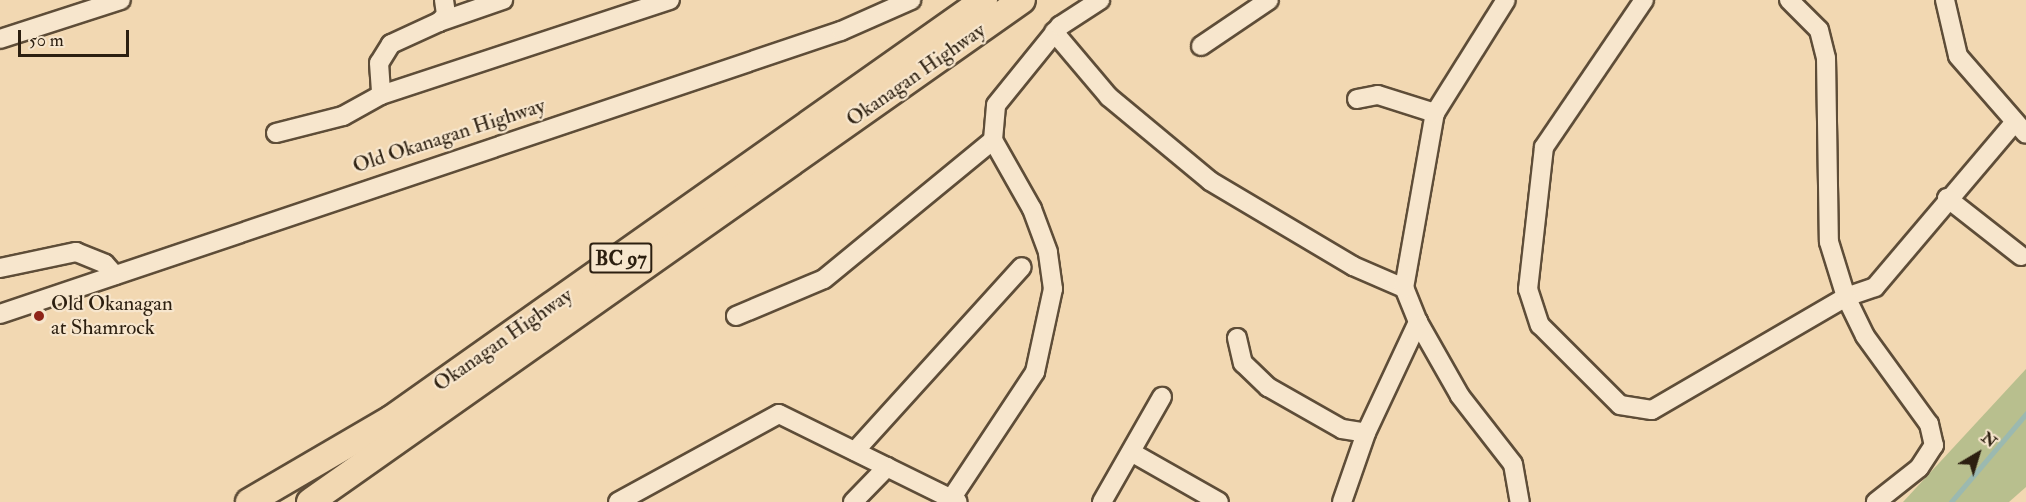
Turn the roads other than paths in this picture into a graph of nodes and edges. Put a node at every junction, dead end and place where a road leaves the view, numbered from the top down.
1 (121, 0) edge
2 (444, 0) edge
3 (503, 0) edge
4 (670, 0) edge
5 (911, 0) edge
6 (984, 0) edge
7 (1022, 0) edge
8 (1100, 0) edge
9 (1269, 0) edge
10 (1506, 0) edge
11 (1644, 0) edge
12 (1789, 0) edge
13 (1945, 0) edge
14 (883, 6) edge
15 (439, 22) junction
16 (1054, 32) junction
17 (0, 39) edge
18 (1201, 46) dead end
19 (381, 95) junction
20 (1358, 99) dead end
21 (1435, 113) junction
22 (2020, 129) edge
23 (276, 133) dead end
24 (993, 140) junction
25 (1947, 198) junction
26 (2021, 256) dead end
27 (1022, 267) dead end
28 (0, 268) edge
29 (115, 275) junction
30 (1404, 288) junction
31 (1846, 297) junction
32 (0, 314) edge
33 (736, 315) dead end
34 (1418, 322) junction
35 (1237, 338) dead end
36 (1162, 397) dead end
37 (1366, 433) junction
38 (855, 451) junction
39 (1131, 452) junction
40 (887, 467) junction
41 (953, 501) edge
42 (249, 502) edge
43 (310, 502) edge
44 (618, 502) edge
45 (853, 502) edge
46 (1102, 502) edge
47 (1219, 502) edge
48 (1342, 502) edge
49 (1520, 502) edge
50 (1876, 502) edge

1 - 17 street
2 - 15 street
3 - 15 street
4 - 19 street
5 - 14 street, Old Okanagan Highway
6 - 42 highway, Okanagan Highway / BC 97
7 - 43 highway, Okanagan Highway / BC 97
8 - 16 street
9 - 18 street
10 - 21 street
11 - 31 street
12 - 31 street
13 - 22 street
14 - 29 street, Old Okanagan Highway
15 - 19 street
16 - 24 street
16 - 30 street
19 - 23 street
20 - 21 street
21 - 30 street
22 - 25 street
24 - 33 street
24 - 41 street
25 - 26 street
25 - 31 street
27 - 38 street
28 - 29 street
29 - 32 street, Old Okanagan Highway
30 - 34 street
31 - 50 street
34 - 37 street
34 - 49 street
35 - 37 street
36 - 39 street
37 - 48 street
38 - 40 street
38 - 44 street
39 - 46 street
39 - 47 street
40 - 41 street
40 - 45 street

